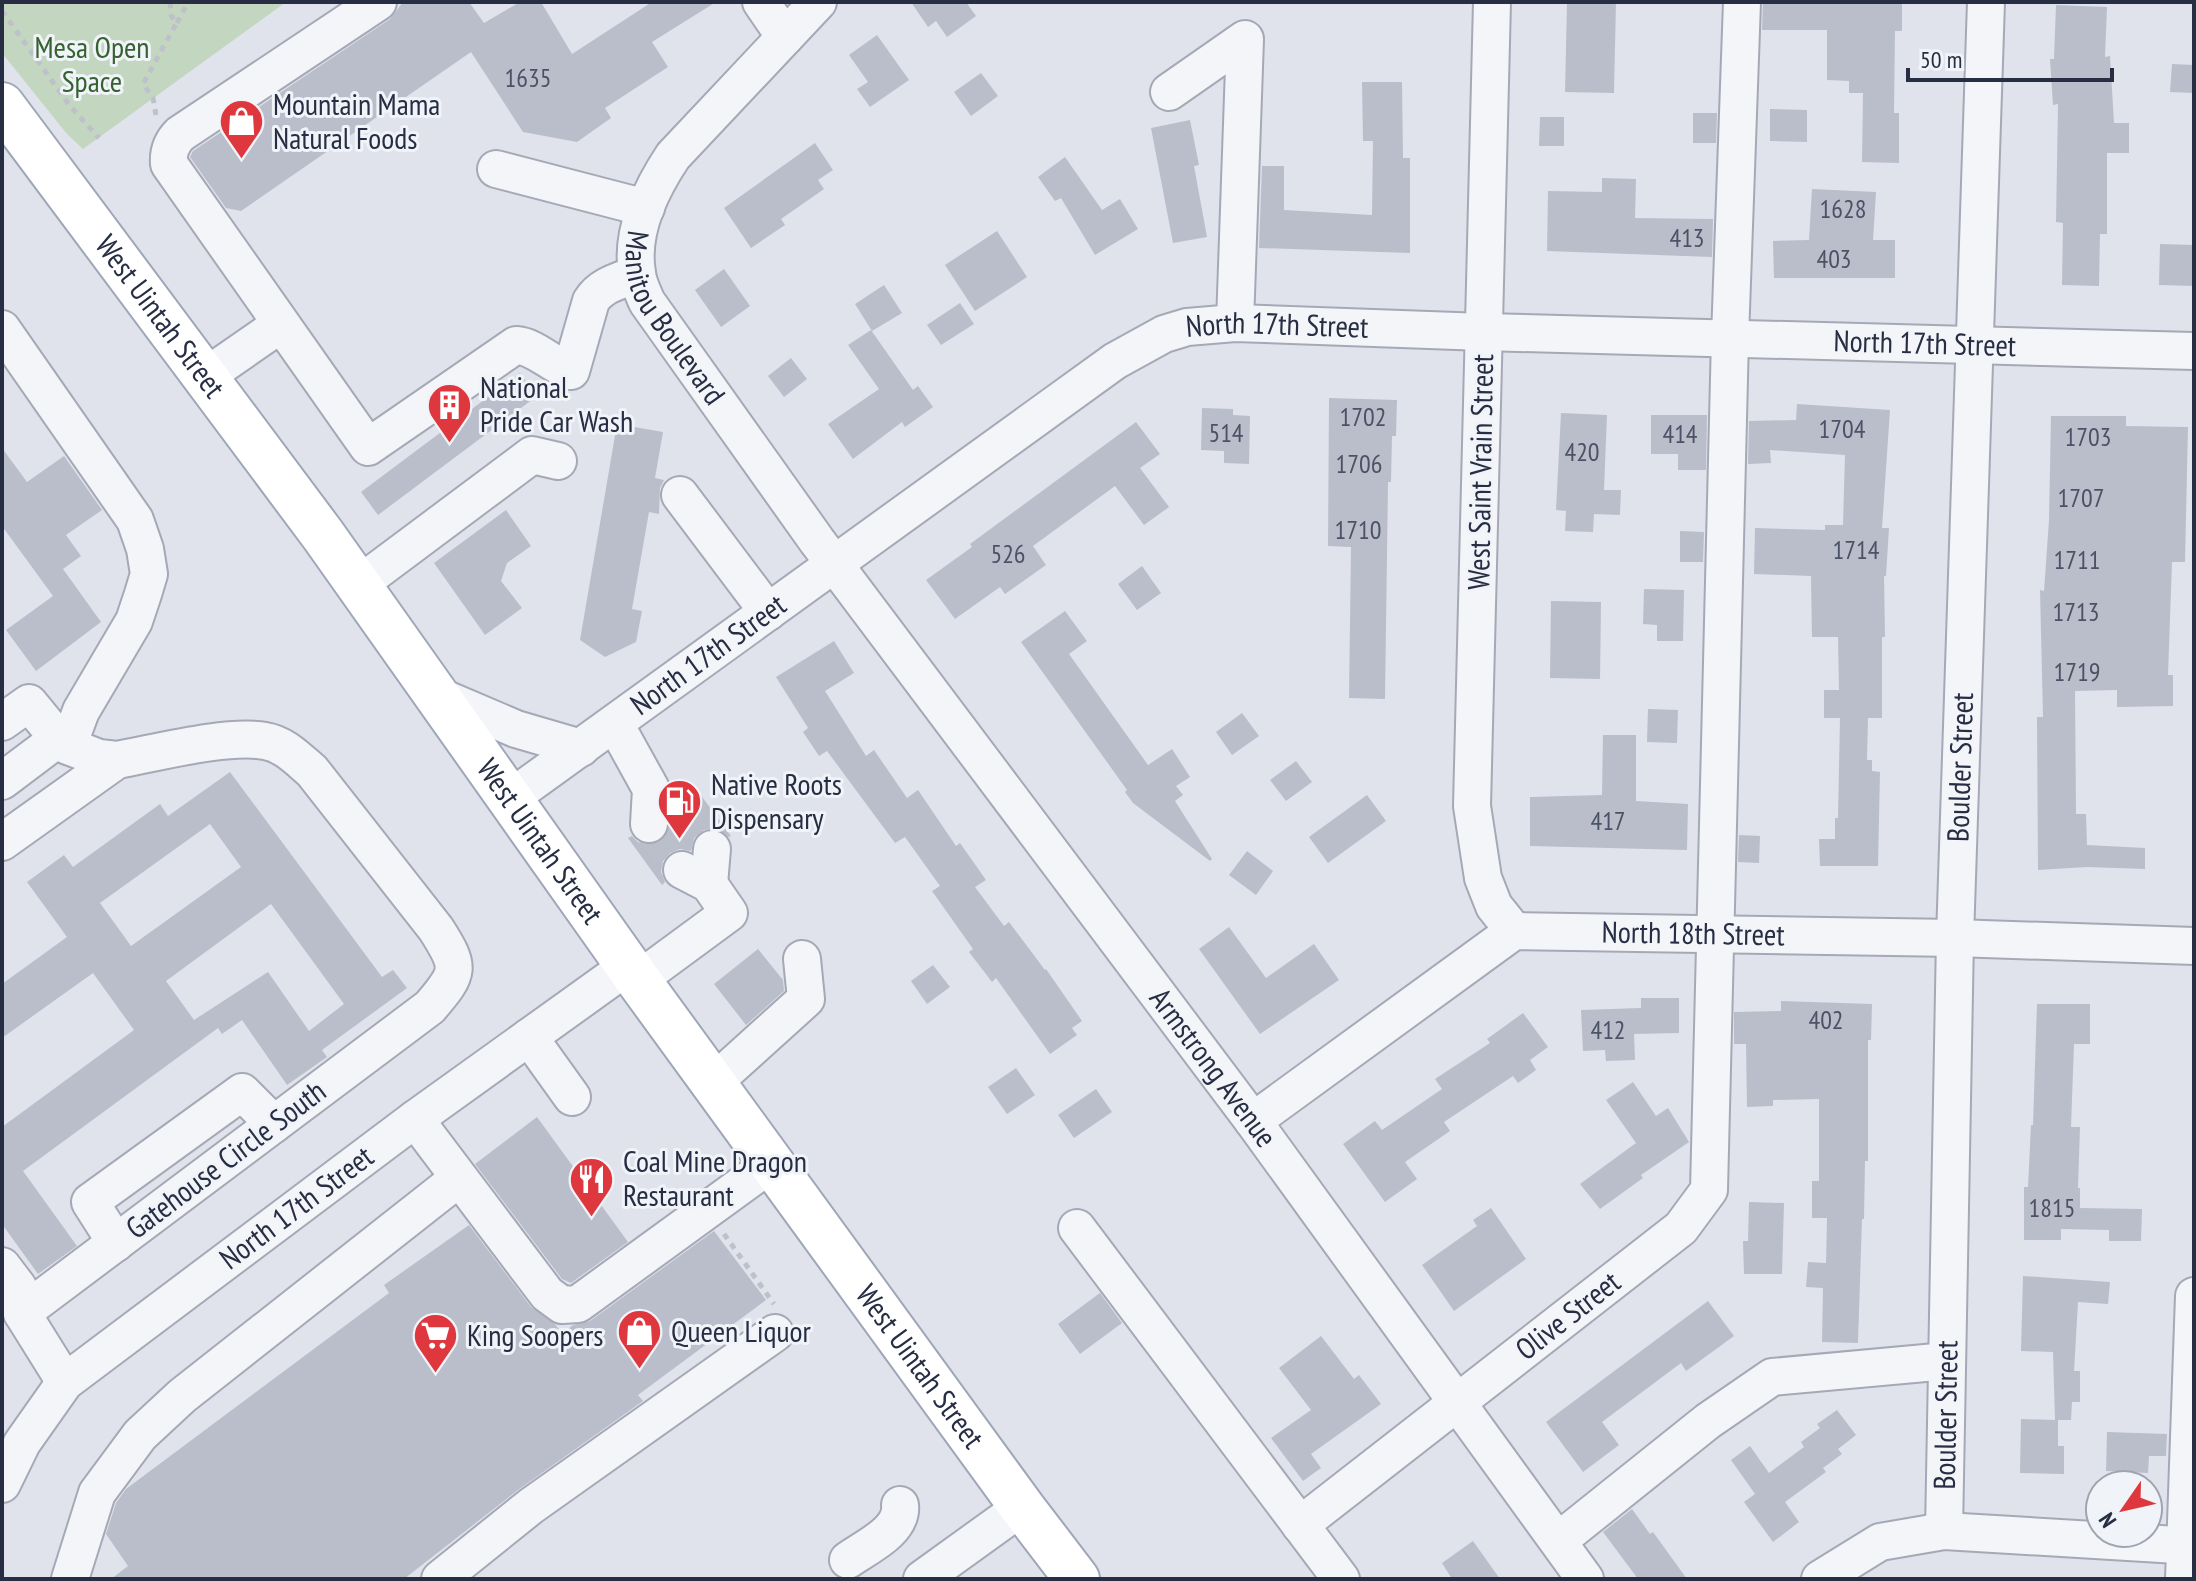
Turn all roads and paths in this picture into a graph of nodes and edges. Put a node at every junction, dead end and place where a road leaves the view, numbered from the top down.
1 (170, 2) edge
2 (188, 2) edge
3 (378, 2) edge
4 (761, 2) edge
5 (818, 2) edge
6 (1492, 2) edge
7 (1742, 2) edge
8 (1986, 2) edge
9 (2, 11) edge
10 (176, 24) junction
11 (785, 37) junction
12 (1169, 92) dead end
13 (2, 105) edge
14 (180, 134) junction
15 (99, 138) dead end
16 (496, 169) dead end
17 (646, 208) junction
18 (637, 274) junction
19 (1235, 323) junction
20 (281, 324) junction
21 (2, 329) edge
22 (1484, 332) junction
23 (1730, 338) junction
24 (1975, 344) junction
25 (2194, 351) edge
26 (206, 376) junction
27 (558, 461) dead end
28 (680, 495) dead end
29 (834, 563) junction
30 (358, 585) junction
31 (768, 612) junction
32 (434, 694) junction
33 (2, 722) edge
34 (615, 724) junction
35 (64, 742) junction
36 (581, 748) junction
37 (117, 760) junction
38 (2, 781) edge
39 (509, 799) junction
40 (660, 805) tunnel mouth
41 (2, 842) edge
42 (712, 849) dead end
43 (1514, 931) junction
44 (1716, 935) junction
45 (1955, 938) junction
46 (2194, 946) edge
47 (802, 959) dead end
48 (633, 973) junction
49 (529, 1037) junction
50 (713, 1083) junction
51 (572, 1097) dead end
52 (415, 1119) junction
53 (1253, 1121) junction
54 (274, 1124) junction
55 (772, 1163) junction
56 (459, 1178) junction
57 (706, 1211) junction
58 (1077, 1228) dead end
59 (116, 1243) junction
60 (2, 1266) edge
61 (2194, 1296) edge
62 (12, 1310) edge
63 (775, 1333) joint
64 (1947, 1361) junction
65 (65, 1382) junction
66 (1455, 1402) junction
67 (2, 1484) edge
68 (900, 1505) dead end
69 (1022, 1507) junction
70 (1300, 1525) junction
71 (1944, 1531) junction
72 (1558, 1541) junction
73 (2188, 1557) edge
74 (848, 1560) dead end
75 (480, 1568) edge
76 (70, 1579) edge
77 (440, 1579) edge
78 (922, 1579) edge
79 (1077, 1579) edge
80 (1341, 1579) edge
81 (1585, 1579) edge
82 (1820, 1579) edge

1 - 10 path
2 - 10 path
3 - 14 street
4 - 11 street
5 - 11 street, Manitou Boulevard
6 - 22 street, West Saint Vrain Street
7 - 23 street, Olive Street
8 - 24 street, Boulder Street
9 - 15 path
10 - 14 path
11 - 17 street, Manitou Boulevard
12 - 19 street
13 - 26 main road, West Uintah Street
14 - 20 street
16 - 17 street
17 - 18 street, Manitou Boulevard
18 - 20 street
18 - 29 street, Manitou Boulevard
19 - 22 street, North 17th Street
19 - 29 street, North 17th Street
20 - 26 street
21 - 35 street
22 - 23 street, North 17th Street
22 - 43 street, West Saint Vrain Street
23 - 24 street, North 17th Street
23 - 44 street, Olive Street
24 - 25 street, North 17th Street
24 - 45 street, Boulder Street
26 - 30 main road, West Uintah Street
27 - 30 street
28 - 31 street
29 - 31 street, North 17th Street
29 - 53 street, Armstrong Avenue
30 - 32 main road, West Uintah Street
31 - 34 street, North 17th Street
32 - 36 street
32 - 39 main road, West Uintah Street
33 - 35 street
34 - 36 street, North 17th Street
34 - 40 street
35 - 37 street
35 - 38 street
36 - 39 street, North 17th Street
37 - 41 street
37 - 54 street, Gatehouse Circle South
39 - 48 main road, West Uintah Street
42 - 48 street, North 17th Street
43 - 44 street, North 18th Street
43 - 53 street
44 - 45 street, North 18th Street
44 - 66 street, Olive Street
45 - 46 street, North 18th Street
45 - 64 street, Boulder Street
47 - 50 street
48 - 49 street, North 17th Street
48 - 50 main road, West Uintah Street
49 - 51 street
49 - 52 street, North 17th Street
50 - 55 main road, West Uintah Street
52 - 56 street
52 - 65 street, North 17th Street
53 - 66 street, Armstrong Avenue
54 - 59 street, Gatehouse Circle South
54 - 59 street
55 - 57 street
55 - 69 main road, West Uintah Street
56 - 57 street
56 - 76 street
57 - 63 path
58 - 70 street
59 - 62 street, Gatehouse Circle South
60 - 62 street
61 - 73 street
62 - 65 street
63 - 75 street
64 - 71 street, Boulder Street
64 - 72 street
65 - 67 street, North 17th Street
66 - 70 street, Olive Street
66 - 72 street, Armstrong Avenue
68 - 74 street
69 - 78 street
69 - 79 main road, West Uintah Street
70 - 80 street
71 - 73 street
71 - 82 street
72 - 81 street, Armstrong Avenue
75 - 77 street

